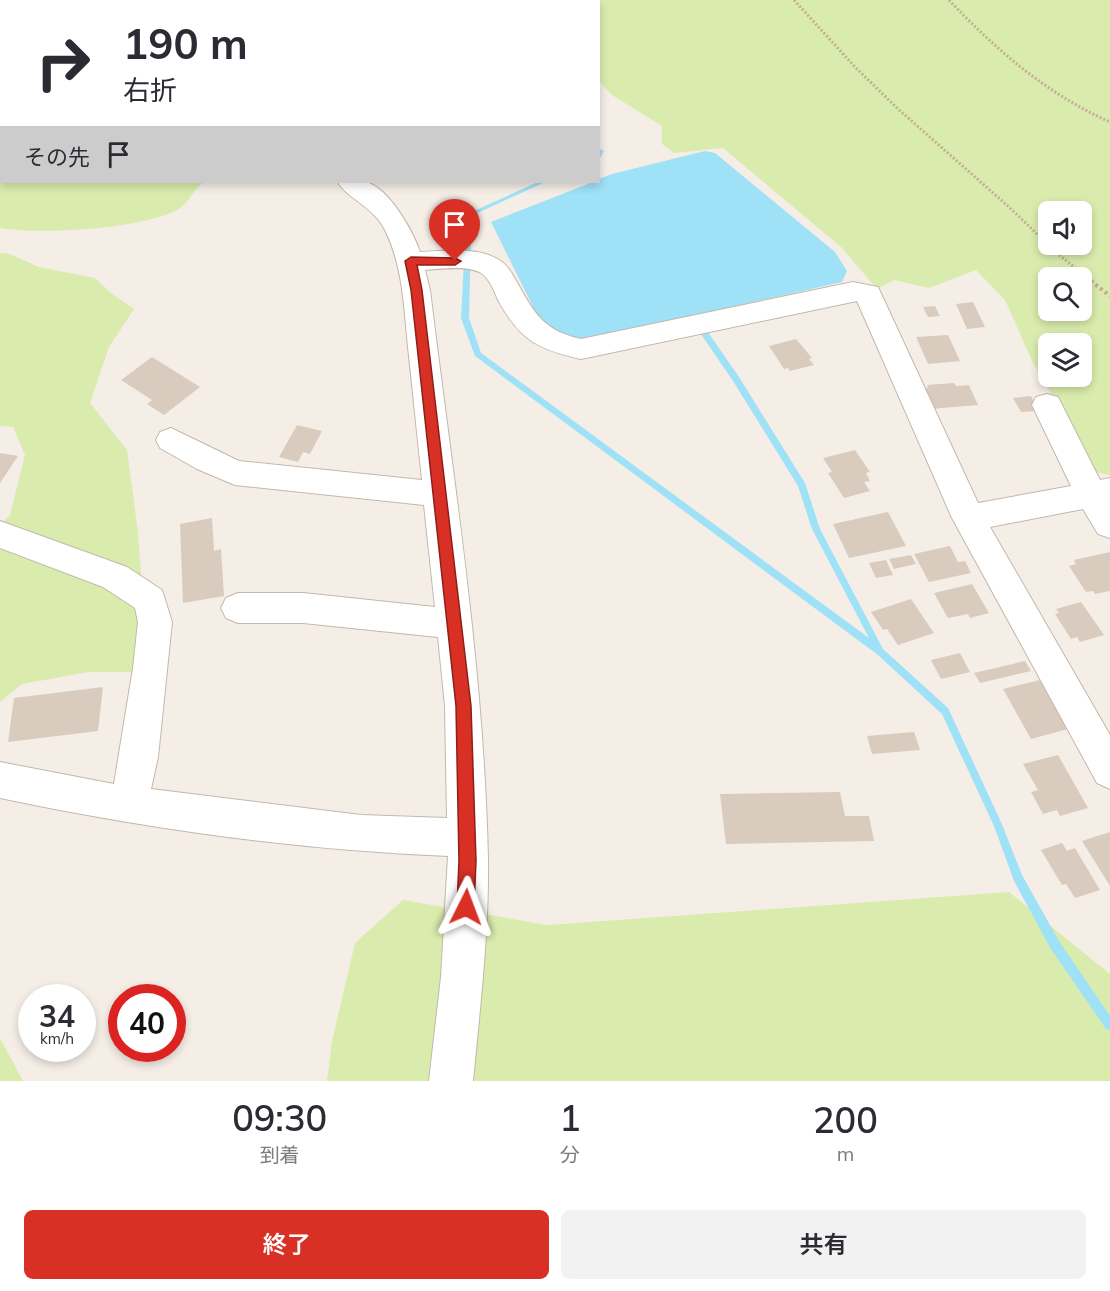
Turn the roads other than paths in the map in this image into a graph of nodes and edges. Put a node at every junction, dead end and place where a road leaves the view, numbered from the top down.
1 (351, 183) edge
2 (411, 261) junction
3 (1047, 405) dead end
4 (171, 440) dead end
5 (1101, 493) edge
6 (438, 494) junction
7 (968, 519) junction
8 (1110, 525) edge
9 (0, 534) edge
10 (238, 608) dead end
11 (454, 624) junction
12 (1110, 771) edge
13 (0, 780) edge
14 (129, 805) junction
15 (467, 838) junction
16 (451, 1081) edge

1 - 2 street
2 - 6 street
2 - 7 street
3 - 5 street
4 - 6 street
5 - 7 street
5 - 8 street
6 - 11 street
7 - 12 street
9 - 14 street
10 - 11 street
11 - 15 street
13 - 14 street
14 - 15 street
15 - 16 street

